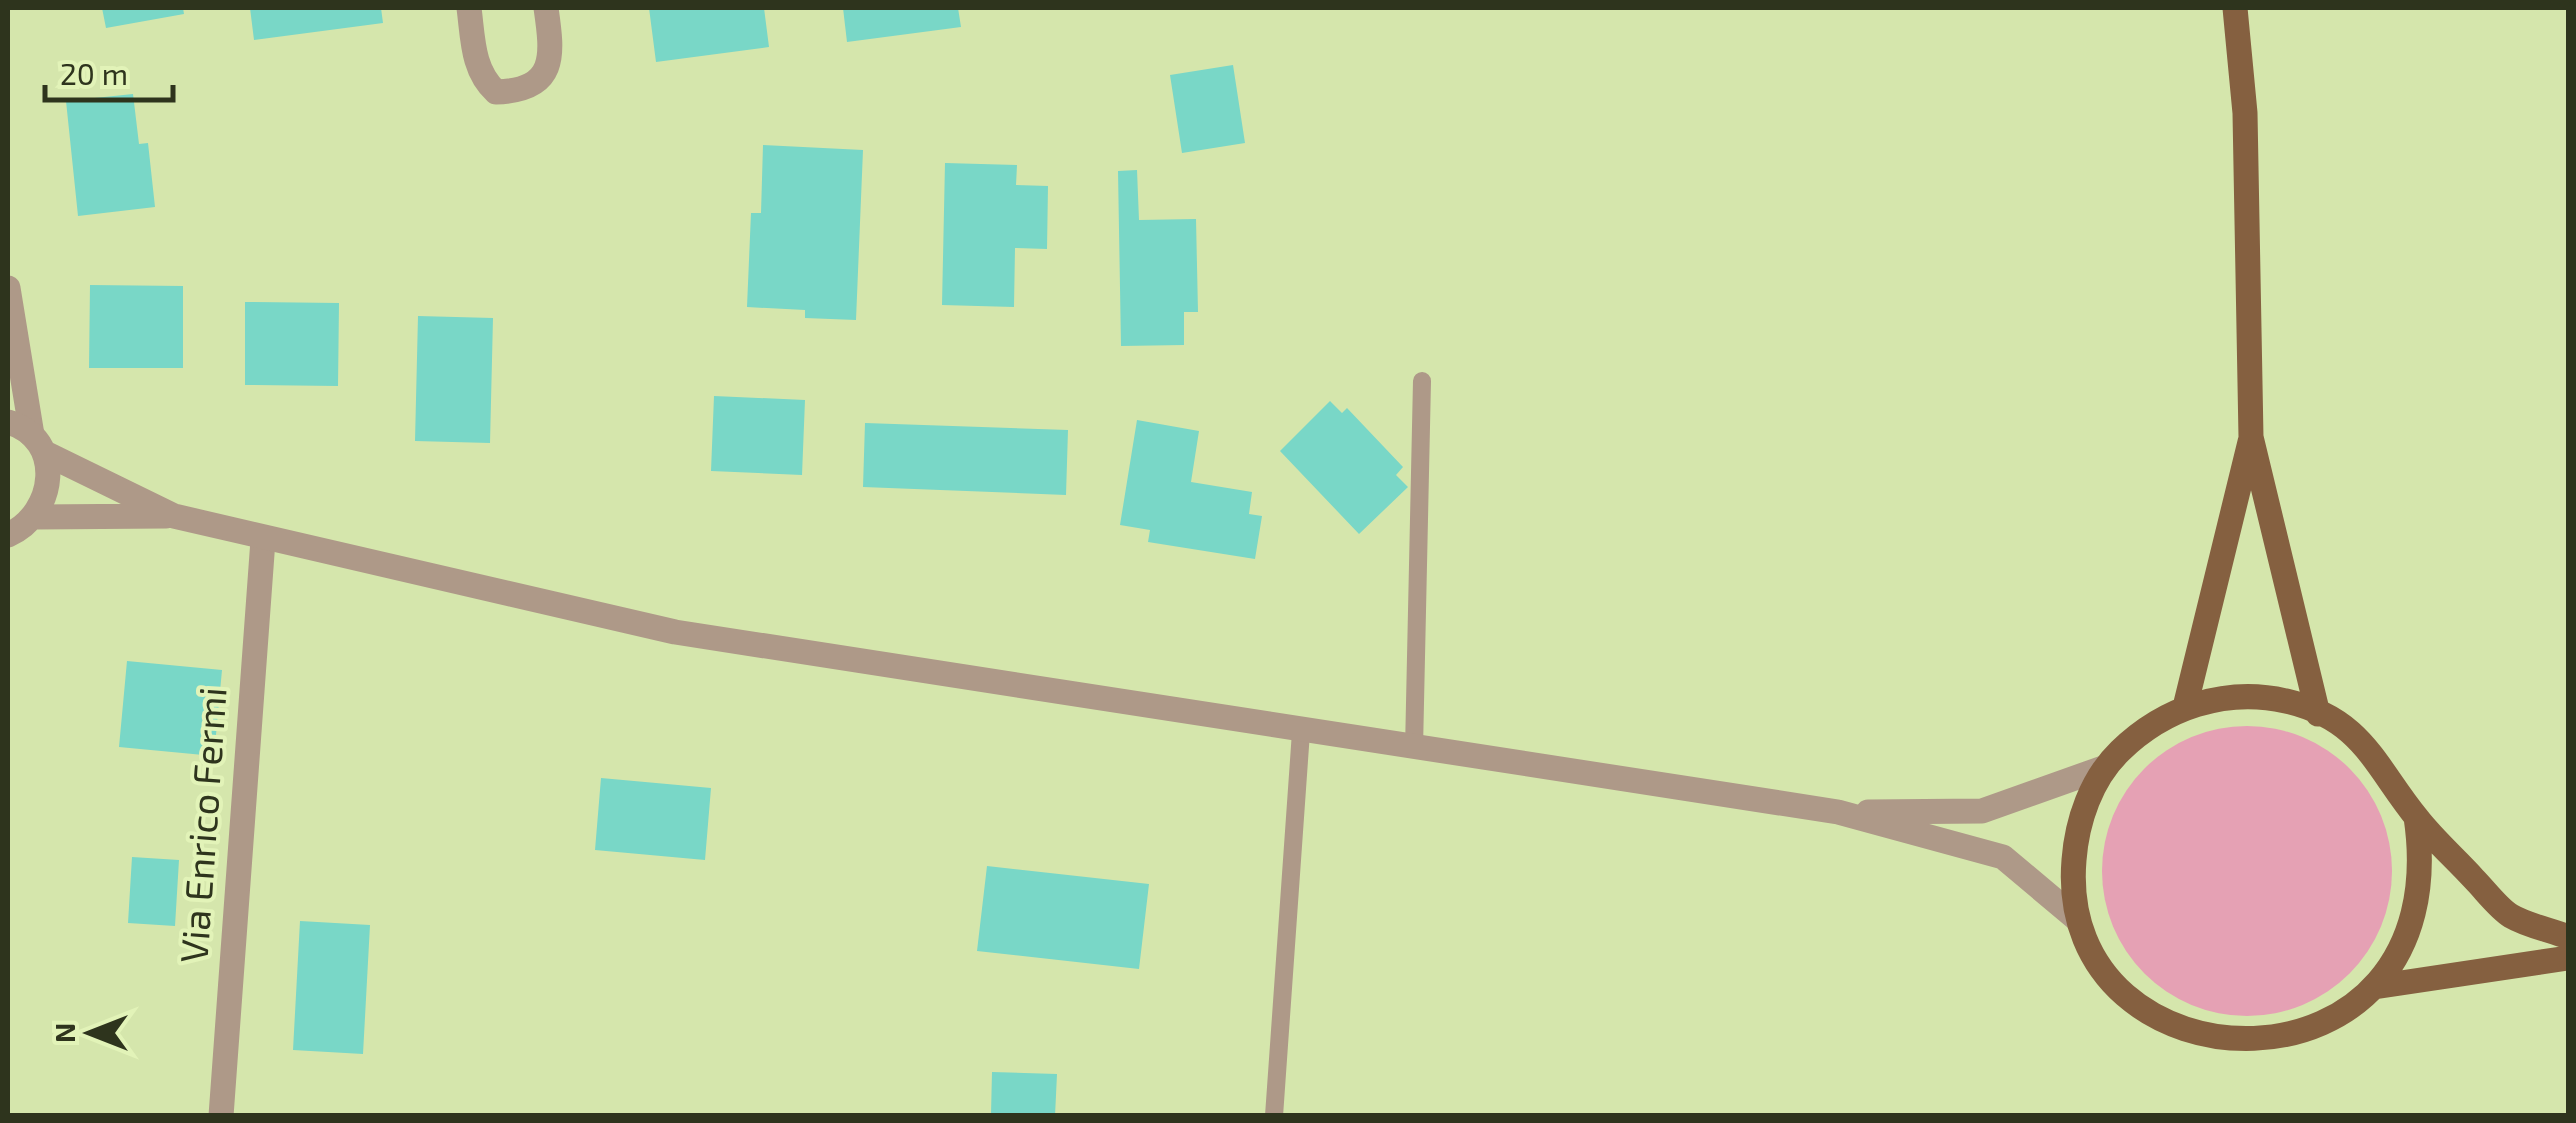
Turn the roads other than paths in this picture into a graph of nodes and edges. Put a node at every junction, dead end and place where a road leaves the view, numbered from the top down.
1 (469, 8) edge
2 (546, 8) edge
3 (2235, 8) edge
4 (8, 288) edge
5 (1422, 381) dead end
6 (8, 422) edge
7 (2251, 437) junction
8 (39, 444) junction
9 (174, 516) junction
10 (36, 517) junction
11 (8, 535) edge
12 (263, 540) junction
13 (2185, 707) junction
14 (2318, 714) junction
15 (1301, 732) junction
16 (1414, 748) junction
17 (2103, 768) junction
18 (1838, 812) junction
19 (2416, 817) junction
20 (2078, 920) junction
21 (2568, 936) edge
22 (2568, 958) edge
23 (2374, 987) junction
24 (220, 1116) edge
25 (1274, 1116) edge

1 - 2 street
3 - 7 main road
4 - 8 street
5 - 16 lane
6 - 8 street
7 - 13 main road
7 - 14 main road
8 - 9 street
8 - 10 street
9 - 10 street
9 - 12 street
10 - 11 street
12 - 15 street
12 - 24 street, Via Enrico Fermi
13 - 14 main road
13 - 17 main road
14 - 19 main road
15 - 16 street
15 - 25 lane
16 - 18 street
17 - 18 street
17 - 20 main road
18 - 20 street
19 - 21 main road
19 - 23 main road
20 - 23 main road
22 - 23 main road

